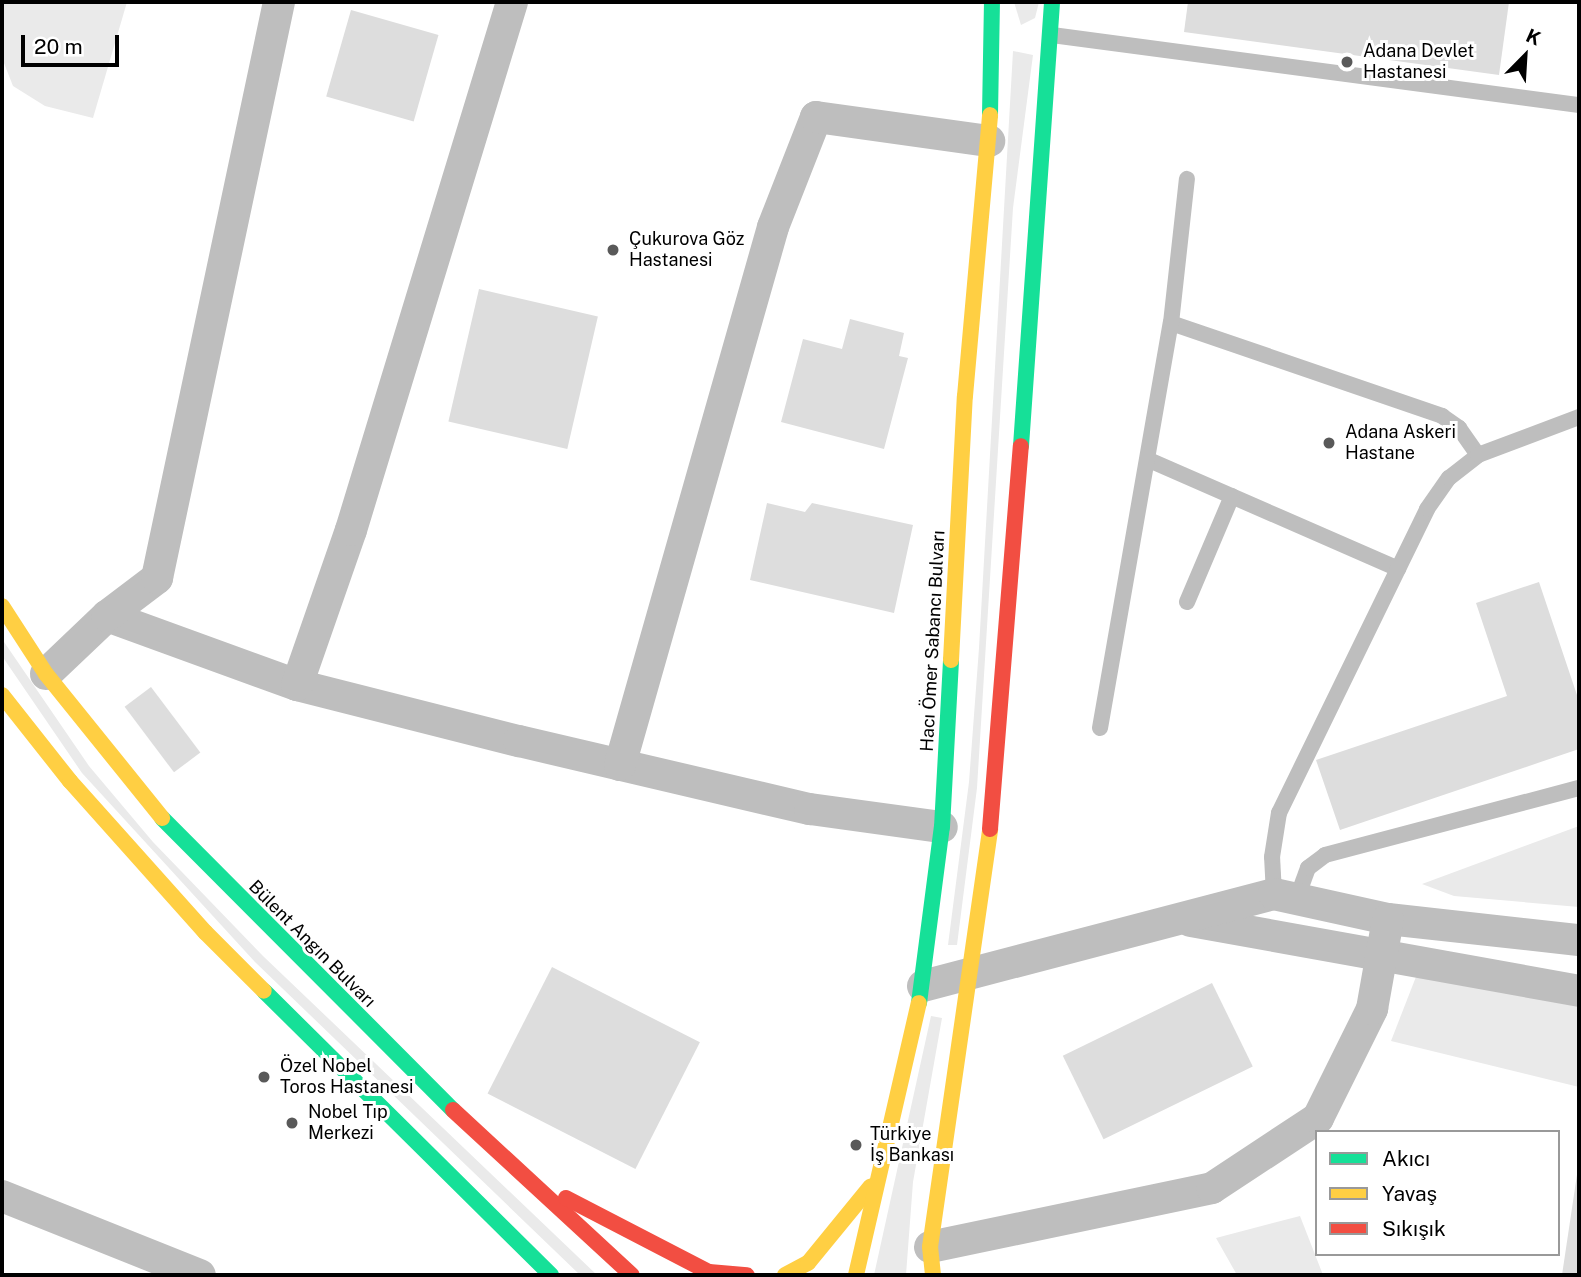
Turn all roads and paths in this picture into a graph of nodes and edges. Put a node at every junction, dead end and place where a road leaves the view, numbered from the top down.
1 (279, 2) edge
2 (512, 2) edge
3 (992, 2) edge
4 (1052, 2) edge
5 (1028, 32) dead end
6 (1052, 35) junction
7 (1579, 105) edge
8 (989, 141) junction
9 (1187, 179) dead end
10 (1171, 323) junction
11 (1579, 416) edge
12 (1478, 455) junction
13 (1149, 460) junction
14 (1232, 496) junction
15 (1398, 569) junction
16 (1187, 602) dead end
17 (2, 606) edge
18 (107, 616) junction
19 (46, 674) junction
20 (297, 685) junction
21 (2, 695) edge
22 (1100, 728) dead end
23 (620, 765) junction
24 (1579, 788) edge
25 (942, 827) junction
26 (1286, 896) junction
27 (1183, 919) junction
28 (1388, 919) junction
29 (1579, 940) edge
30 (1379, 956) junction
31 (973, 970) junction
32 (923, 986) junction
33 (1579, 991) edge
34 (884, 1167) junction
35 (512, 1168) junction
36 (2, 1196) edge
37 (932, 1261) edge
38 (200, 1275) edge
39 (551, 1275) edge
40 (632, 1275) edge
41 (747, 1275) edge
42 (785, 1275) edge
43 (856, 1275) edge

1 - 18 street
2 - 20 street
3 - 8 main road, Hacı Ömer Sabancı Bulvarı
4 - 6 main road
5 - 6 main road
6 - 7 lane
6 - 31 main road
8 - 23 street
8 - 25 main road, Hacı Ömer Sabancı Bulvarı
9 - 10 lane
10 - 12 lane
10 - 13 lane
11 - 12 lane
12 - 15 lane
13 - 14 lane
13 - 22 lane
14 - 15 lane
14 - 16 lane
15 - 26 lane
17 - 19 main road, Bülent Angın Bulvarı
18 - 19 street
18 - 20 street
19 - 35 main road, Bülent Angın Bulvarı
20 - 23 street
21 - 39 main road
23 - 25 street
24 - 26 lane
25 - 32 main road, Hacı Ömer Sabancı Bulvarı
26 - 27 street
26 - 28 street
27 - 30 street
27 - 31 street
28 - 29 street
28 - 30 street
30 - 33 street
30 - 37 street
31 - 32 street
31 - 37 main road
32 - 34 main road, Hacı Ömer Sabancı Bulvarı
34 - 42 main road
34 - 43 main road, Hacı Ömer Sabancı Bulvarı
35 - 40 main road, Bülent Angın Bulvarı
35 - 41 main road
36 - 38 street

